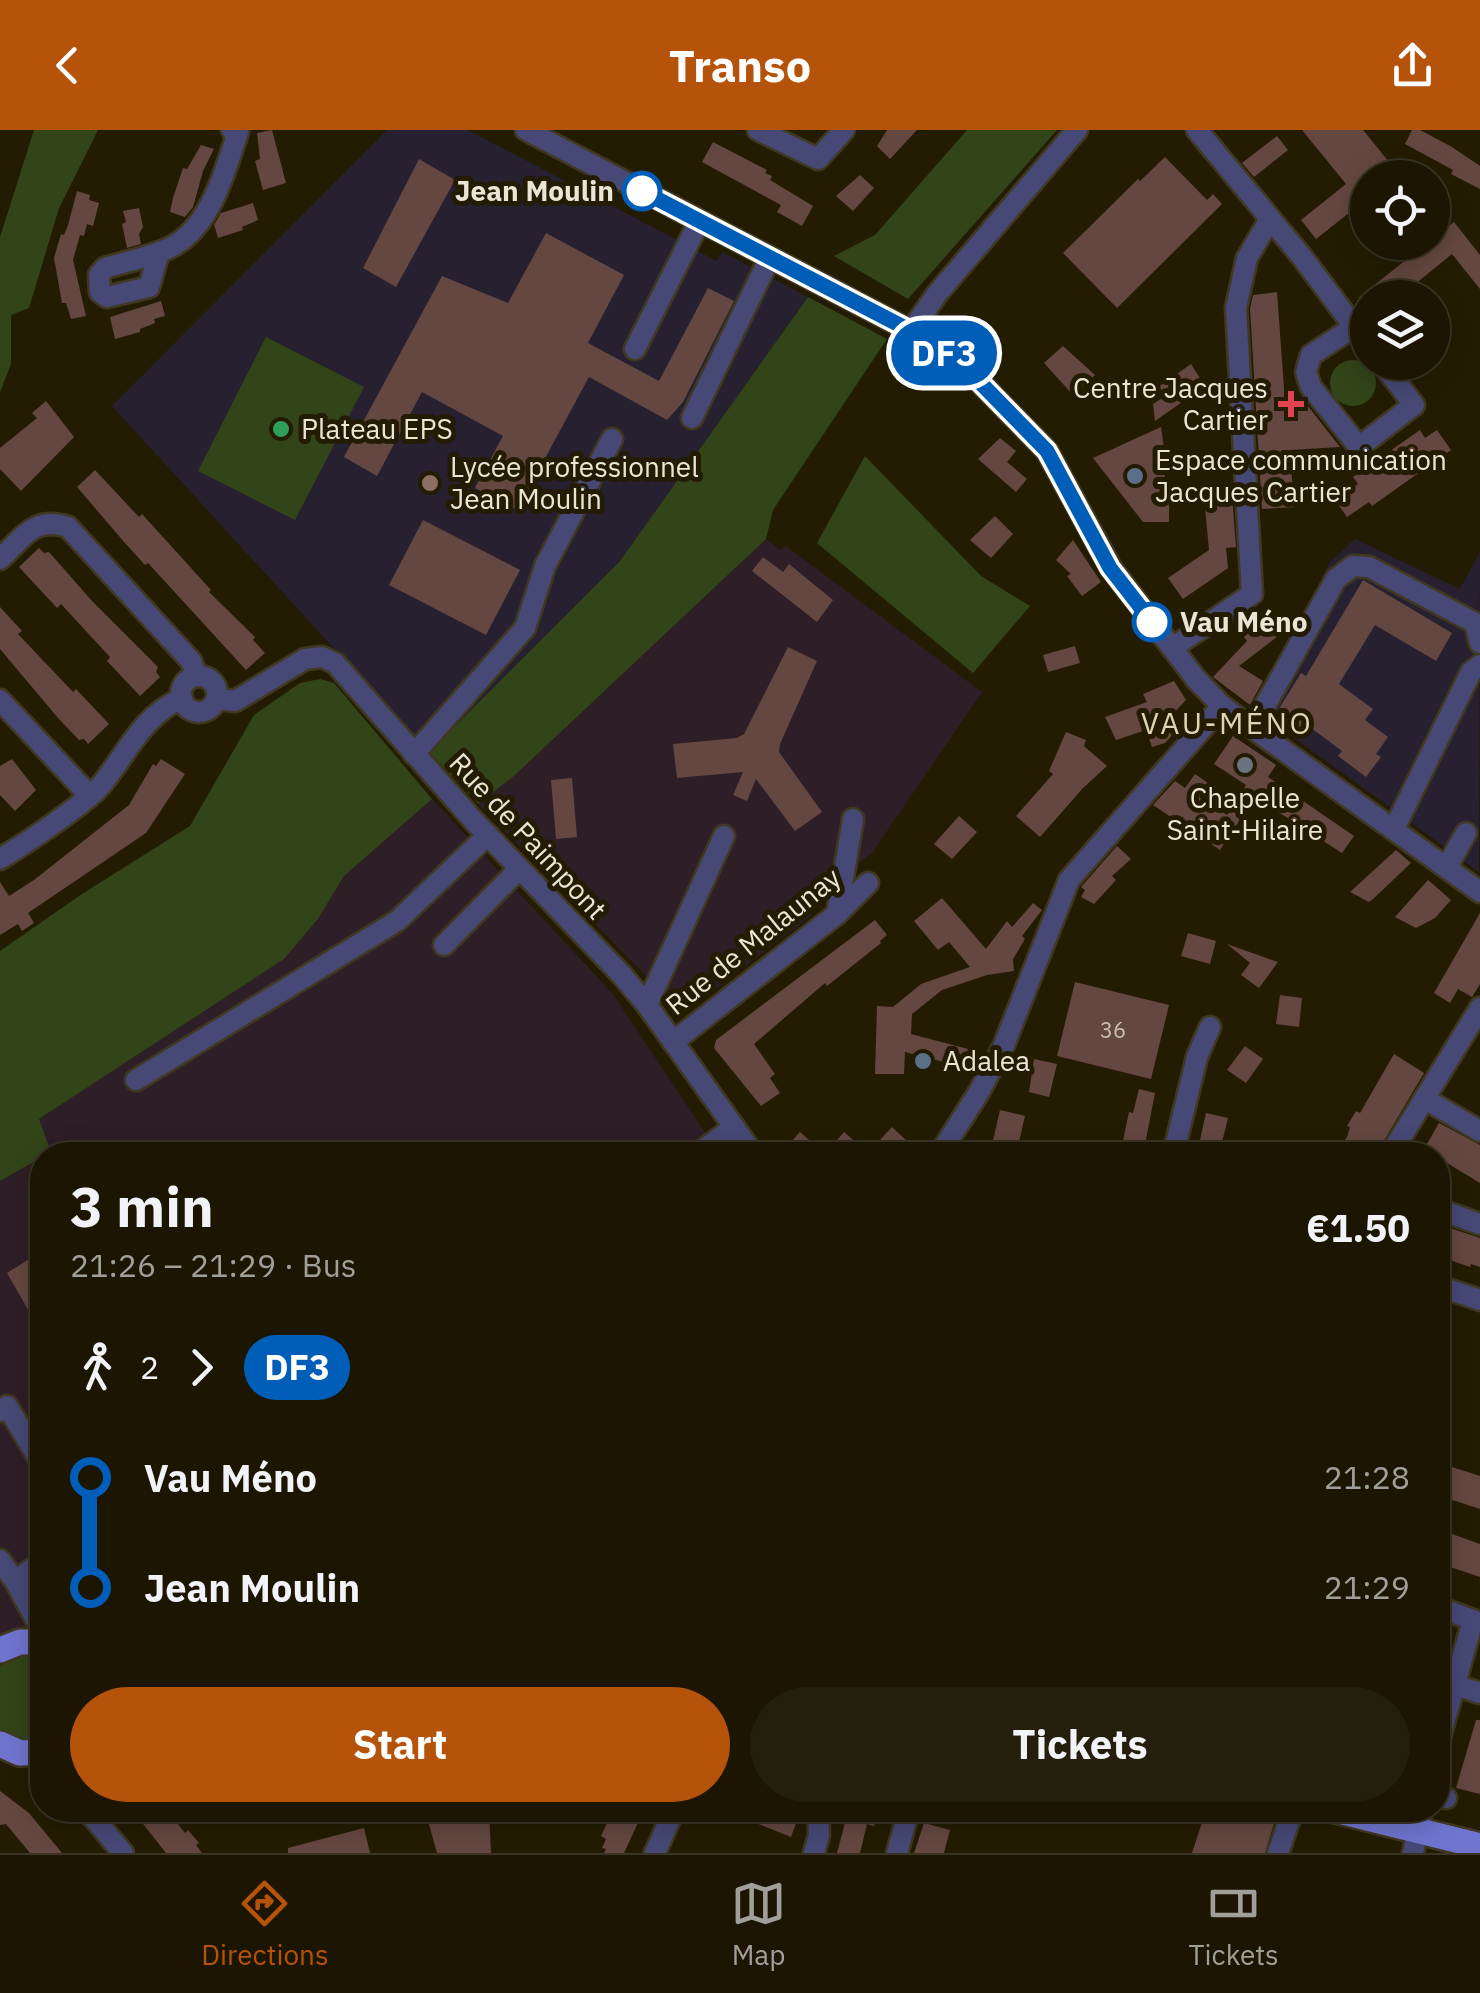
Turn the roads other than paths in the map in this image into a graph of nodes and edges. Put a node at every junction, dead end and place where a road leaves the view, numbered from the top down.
1 (526, 130) edge
2 (758, 130) edge
3 (844, 130) edge
4 (1077, 130) edge
5 (1197, 130) edge
6 (236, 131) edge
7 (1270, 219) junction
8 (699, 222) junction
9 (159, 252) dead end
10 (769, 259) junction
11 (1350, 322) edge
12 (1350, 330) edge
13 (911, 331) junction
14 (635, 349) dead end
15 (1395, 380) edge
16 (692, 418) dead end
17 (612, 439) dead end
18 (0, 558) edge
19 (1480, 643) edge
20 (1172, 648) junction
21 (1480, 665) edge
22 (196, 676) junction
23 (182, 698) junction
24 (217, 699) junction
25 (0, 700) edge
26 (1222, 706) junction
27 (1254, 727) junction
28 (414, 754) junction
29 (89, 796) junction
30 (853, 819) dead end
31 (1394, 829) junction
32 (1466, 833) dead end
33 (488, 835) junction
34 (724, 836) dead end
35 (0, 859) edge
36 (1447, 868) junction
37 (519, 869) junction
38 (868, 883) dead end
39 (1480, 892) edge
40 (836, 914) junction
41 (444, 945) dead end
42 (647, 1005) junction
43 (1480, 1008) edge
44 (1210, 1027) dead end
45 (1474, 1033) edge
46 (673, 1042) junction
47 (136, 1080) dead end
48 (1424, 1099) junction
49 (734, 1127) junction
50 (1480, 1131) edge
51 (714, 1142) edge
52 (745, 1142) edge
53 (947, 1142) edge
54 (1176, 1142) edge
55 (1398, 1142) edge
56 (1450, 1214) edge
57 (1480, 1224) edge
58 (1450, 1290) edge
59 (1480, 1300) edge
60 (0, 1410) edge
61 (30, 1444) edge
62 (0, 1560) edge
63 (30, 1570) edge
64 (15, 1581) junction
65 (30, 1598) edge
66 (1450, 1611) edge
67 (30, 1613) edge
68 (26, 1641) edge
69 (1455, 1685) junction
70 (1480, 1693) edge
71 (1450, 1702) edge
72 (0, 1744) edge
73 (30, 1752) edge
74 (97, 1822) edge
75 (669, 1822) edge
76 (818, 1822) edge
77 (906, 1822) edge
78 (1289, 1822) edge
79 (1382, 1822) edge
80 (1418, 1831) edge
81 (1480, 1847) edge
82 (123, 1853) edge
83 (655, 1853) edge
84 (814, 1853) edge
85 (897, 1853) edge
86 (1278, 1853) edge

1 - 8 street
2 - 3 street
4 - 13 street
5 - 7 street
6 - 9 street
7 - 11 street
7 - 20 street
8 - 10 street
8 - 14 street
10 - 13 street
10 - 16 street
12 - 15 street
13 - 20 street
17 - 28 street
18 - 22 street
19 - 27 street
20 - 26 street
21 - 31 street
22 - 23 street
22 - 24 street
23 - 24 street
23 - 29 street
24 - 28 street, Rue de Paimpont
25 - 29 street
26 - 27 street
26 - 53 street
27 - 31 street
28 - 33 street, Rue de Paimpont
29 - 35 street
30 - 40 street
31 - 36 street
32 - 36 street
33 - 37 street, Rue de Paimpont
33 - 47 street
34 - 42 street
36 - 39 street
37 - 41 street
37 - 42 street, Rue de Paimpont
38 - 40 street, Rue de Malaunay
40 - 46 street, Rue de Malaunay
42 - 46 street, Rue de Paimpont
43 - 45 street
44 - 54 street
45 - 48 street
46 - 49 street, Rue de Paimpont
48 - 50 street
48 - 55 street
49 - 51 street
49 - 52 street, Rue de Paimpont
56 - 57 street
58 - 59 street
60 - 61 street
62 - 64 street
63 - 64 street
64 - 65 street
66 - 69 street
67 - 68 street
69 - 70 street
69 - 71 street
72 - 73 main road
74 - 82 street
75 - 83 street
76 - 84 street
77 - 85 street
78 - 86 street
79 - 80 main road
80 - 81 main road

